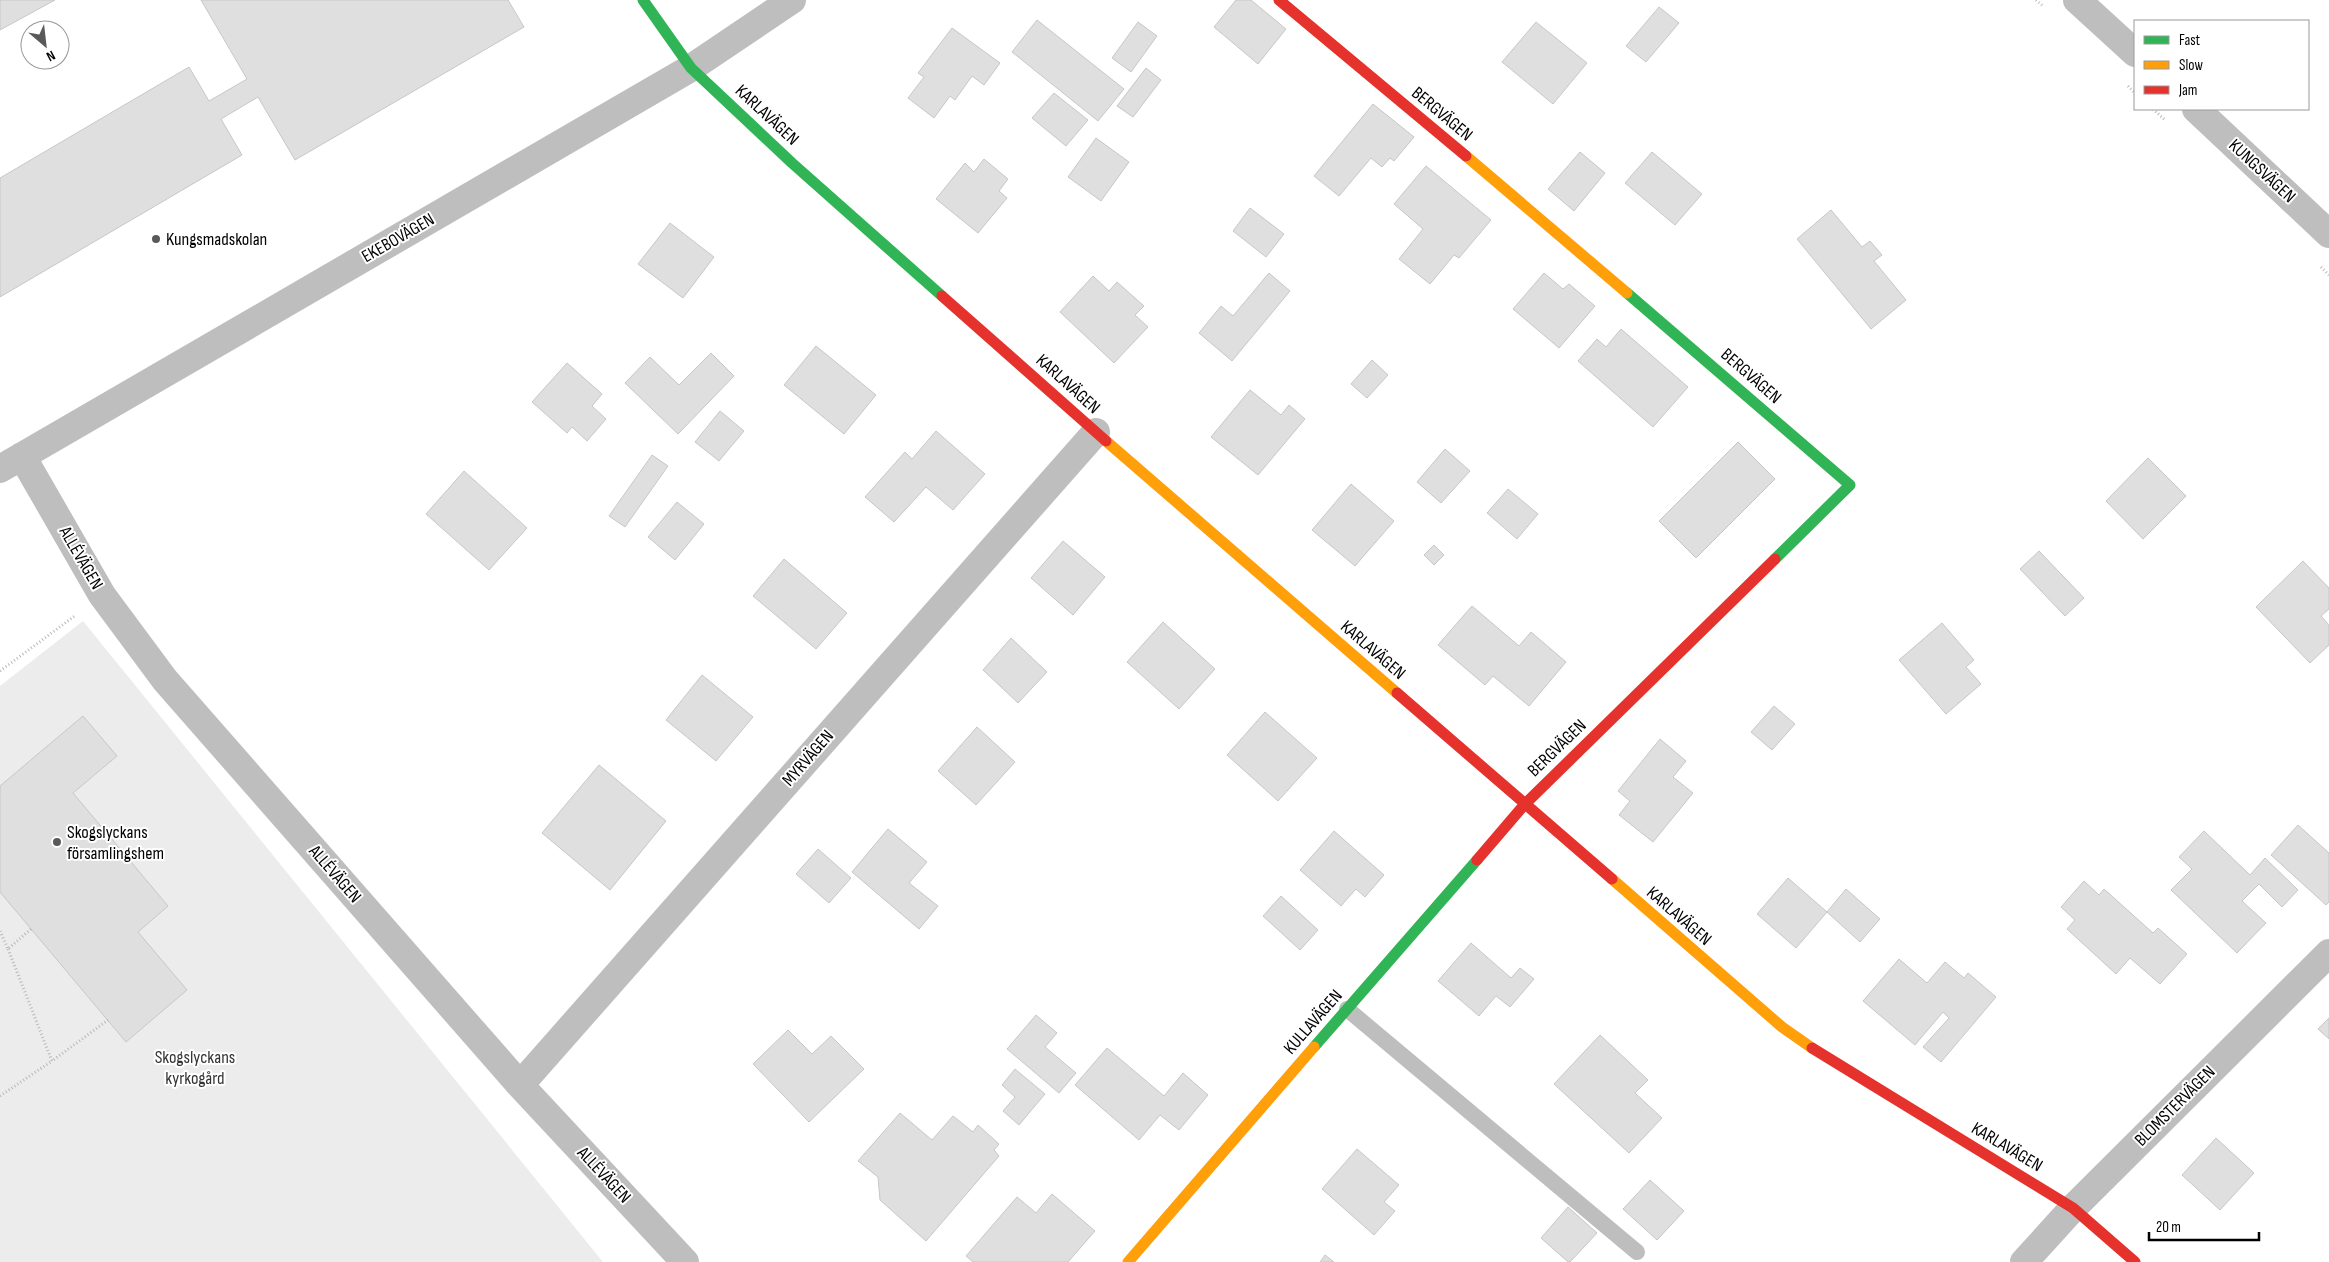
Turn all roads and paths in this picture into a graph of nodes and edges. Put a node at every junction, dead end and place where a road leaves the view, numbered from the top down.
1 (644, 0) edge
2 (792, 0) edge
3 (1279, 0) edge
4 (2077, 0) edge
5 (2134, 52) edge
6 (691, 68) junction
7 (2197, 110) edge
8 (2329, 234) edge
9 (1096, 432) junction
10 (11, 462) edge
11 (102, 595) junction
12 (0, 671) edge
13 (1524, 805) junction
14 (31, 929) dead end
15 (0, 931) edge
16 (8, 949) junction
17 (2329, 953) edge
18 (1347, 1009) junction
19 (108, 1020) dead end
20 (52, 1061) junction
21 (520, 1085) junction
22 (0, 1096) edge
23 (2073, 1208) junction
24 (1637, 1252) dead end
25 (685, 1262) edge
26 (1128, 1262) edge
27 (2024, 1262) edge
28 (2135, 1262) edge

1 - 6 street, KARLAVÄGEN
2 - 6 street, EKEBOVÄGEN
3 - 13 street, BERGVÄGEN
4 - 5 street
6 - 9 street, KARLAVÄGEN
6 - 10 street, EKEBOVÄGEN
7 - 8 street, KUNGSVÄGEN
9 - 13 street, KARLAVÄGEN
9 - 21 street, MYRVÄGEN
10 - 11 street, ALLÉVÄGEN
11 - 12 path
11 - 21 street, ALLÉVÄGEN
13 - 18 street, KULLAVÄGEN
13 - 23 street, KARLAVÄGEN
14 - 16 path
15 - 16 path
16 - 20 path
17 - 23 street, BLOMSTERVÄGEN
18 - 24 lane
18 - 26 street, KULLAVÄGEN
19 - 20 path
20 - 22 path
21 - 25 street, ALLÉVÄGEN
23 - 27 street, BLOMSTERVÄGEN
23 - 28 street, KARLAVÄGEN

